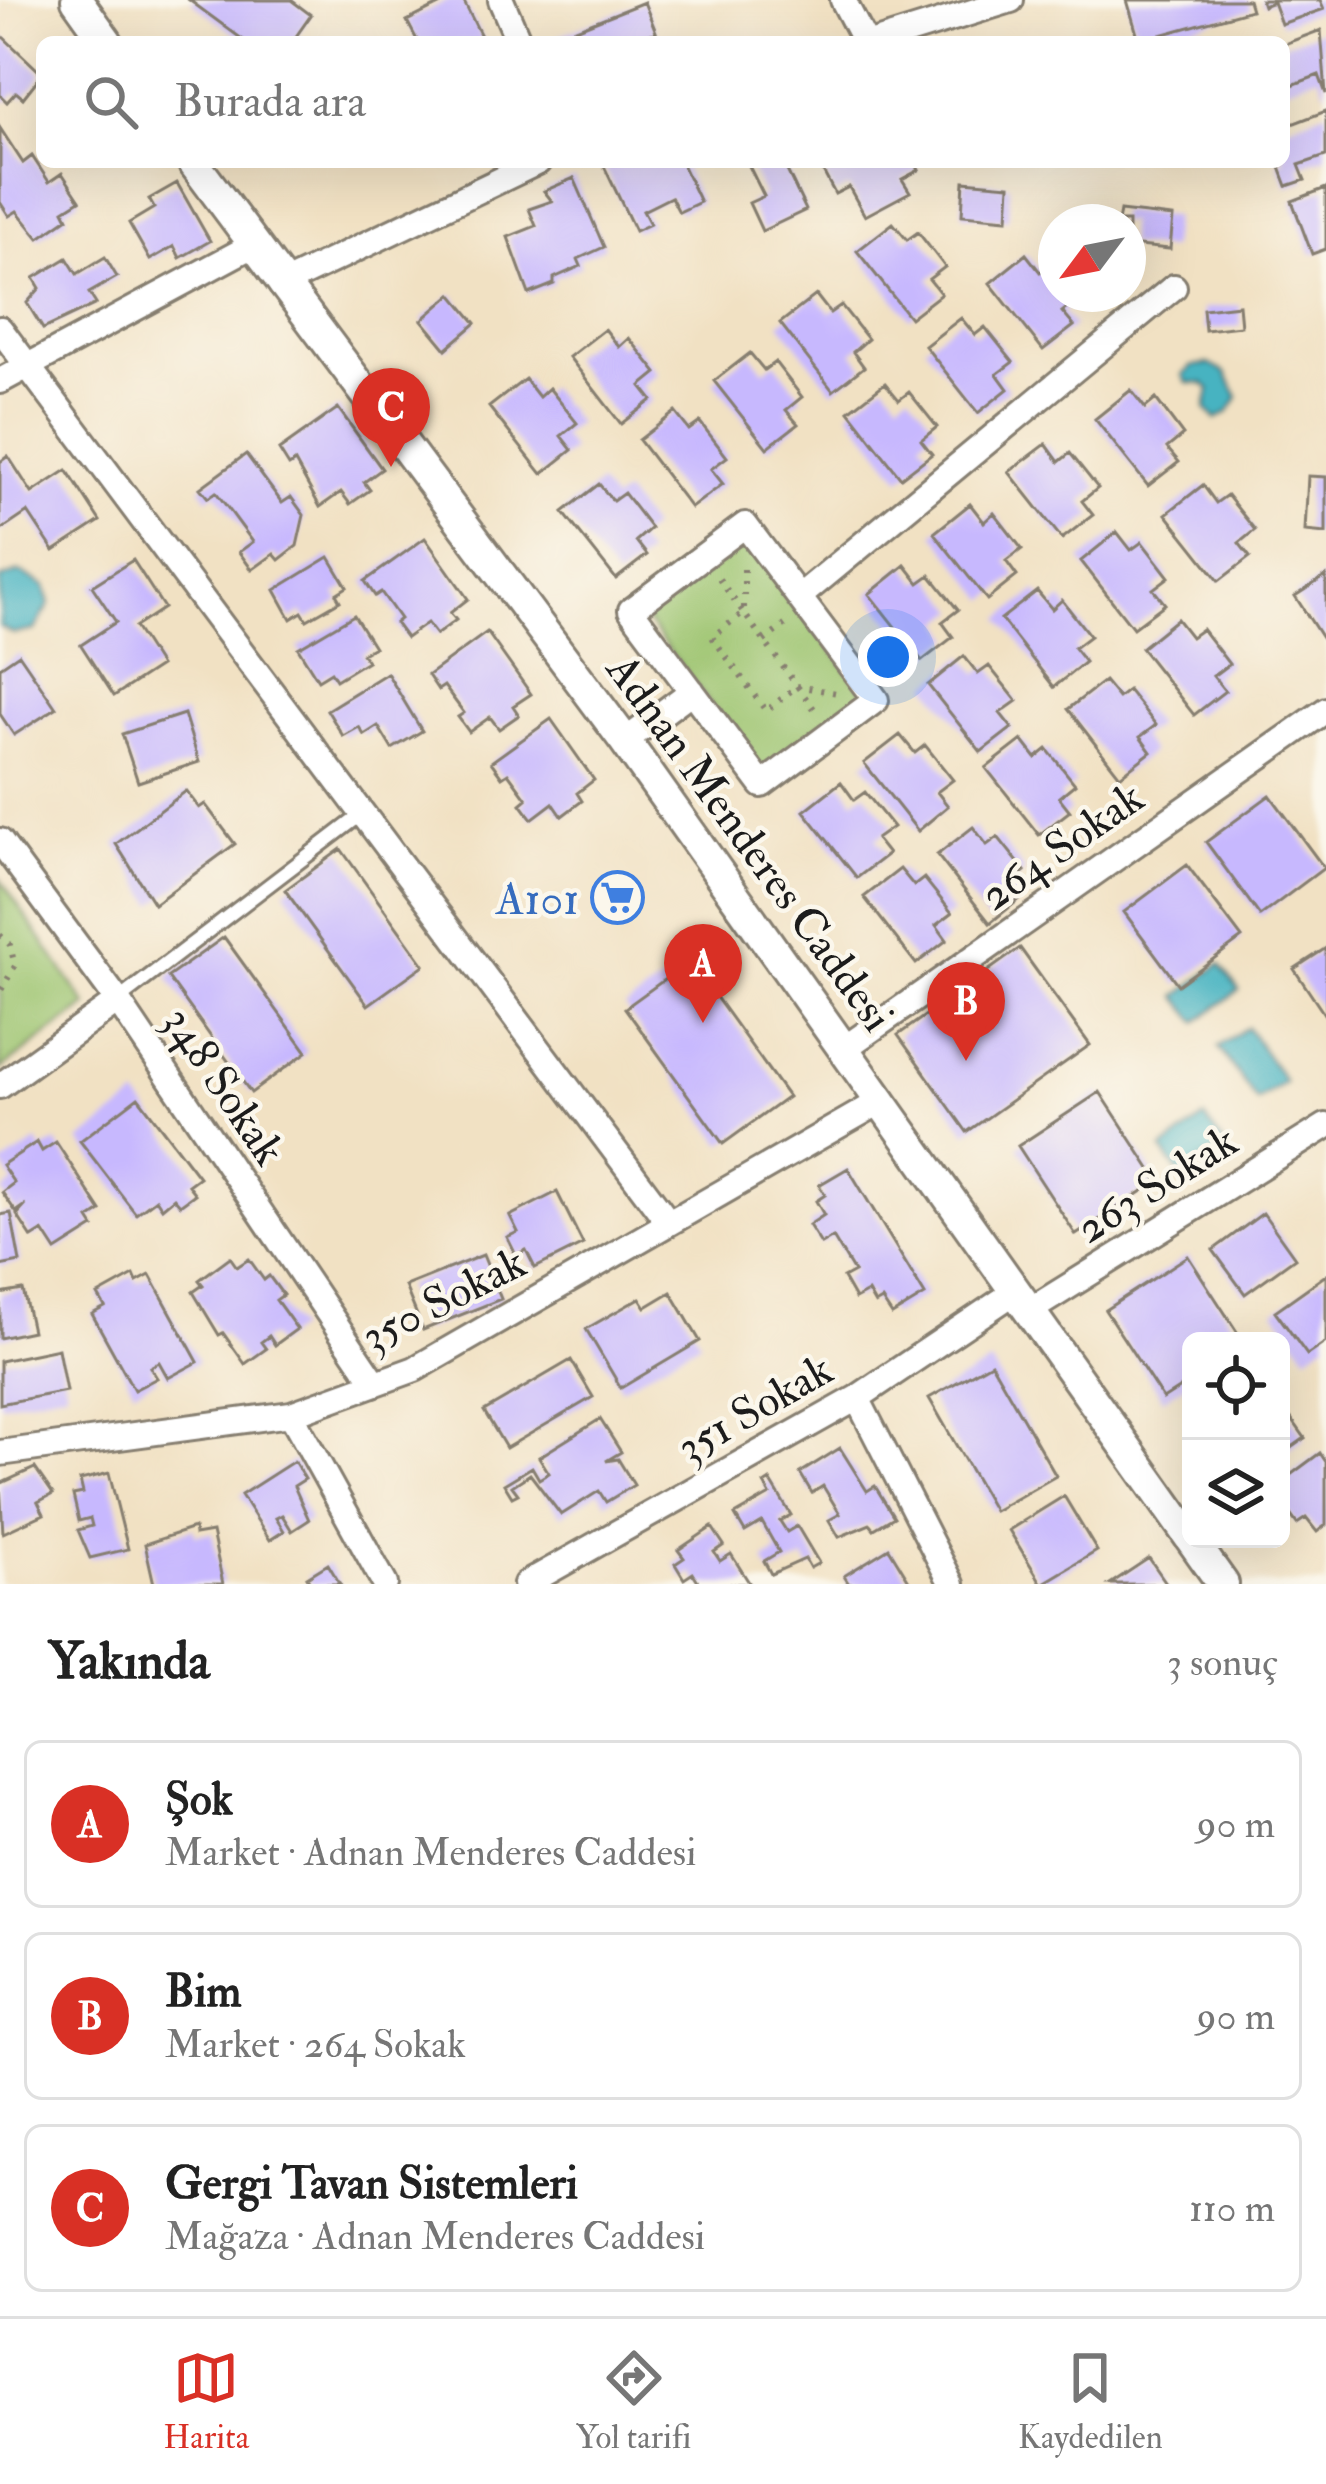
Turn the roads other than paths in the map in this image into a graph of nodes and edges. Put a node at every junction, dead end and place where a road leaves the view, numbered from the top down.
1 (76, 0) edge
2 (501, 0) edge
3 (843, 0) edge
4 (1010, 0) edge
5 (103, 36) edge
6 (516, 36) edge
7 (863, 36) edge
8 (895, 36) edge
9 (197, 168) edge
10 (525, 168) edge
11 (253, 245) junction
12 (281, 285) junction
13 (1174, 287) dead end
14 (0, 329) edge
15 (28, 366) junction
16 (0, 381) edge
17 (799, 597) junction
18 (692, 691) junction
19 (1326, 710) edge
20 (625, 740) junction
21 (362, 814) junction
22 (0, 841) edge
23 (118, 1001) junction
24 (845, 1048) junction
25 (0, 1086) edge
26 (883, 1100) junction
27 (1326, 1126) edge
28 (669, 1223) junction
29 (1023, 1301) junction
30 (374, 1381) junction
31 (857, 1398) junction
32 (291, 1414) junction
33 (0, 1453) edge
34 (385, 1584) edge
35 (526, 1584) edge
36 (952, 1584) edge
37 (1223, 1584) edge

1 - 5 street
2 - 6 street
3 - 7 street
4 - 8 street
9 - 11 street, Adnan Menderes Caddesi
10 - 12 street
11 - 12 street, Adnan Menderes Caddesi
11 - 15 street
12 - 20 street, Adnan Menderes Caddesi
13 - 17 street
14 - 15 street
15 - 16 street
15 - 21 street
17 - 18 street
17 - 18 street
18 - 20 street
19 - 24 street, 264 Sokak
20 - 24 street, Adnan Menderes Caddesi
21 - 23 lane
21 - 28 street
22 - 23 street, 348 Sokak
23 - 25 street
23 - 30 street, 348 Sokak
24 - 26 street, Adnan Menderes Caddesi
26 - 28 street, 350 Sokak
26 - 29 street, Adnan Menderes Caddesi
27 - 29 street, 263 Sokak
28 - 30 street, 350 Sokak
29 - 31 street, 351 Sokak
29 - 37 street, Adnan Menderes Caddesi
30 - 32 street, 350 Sokak
31 - 35 street, 351 Sokak
31 - 36 street
32 - 33 street, 350 Sokak
32 - 34 street

